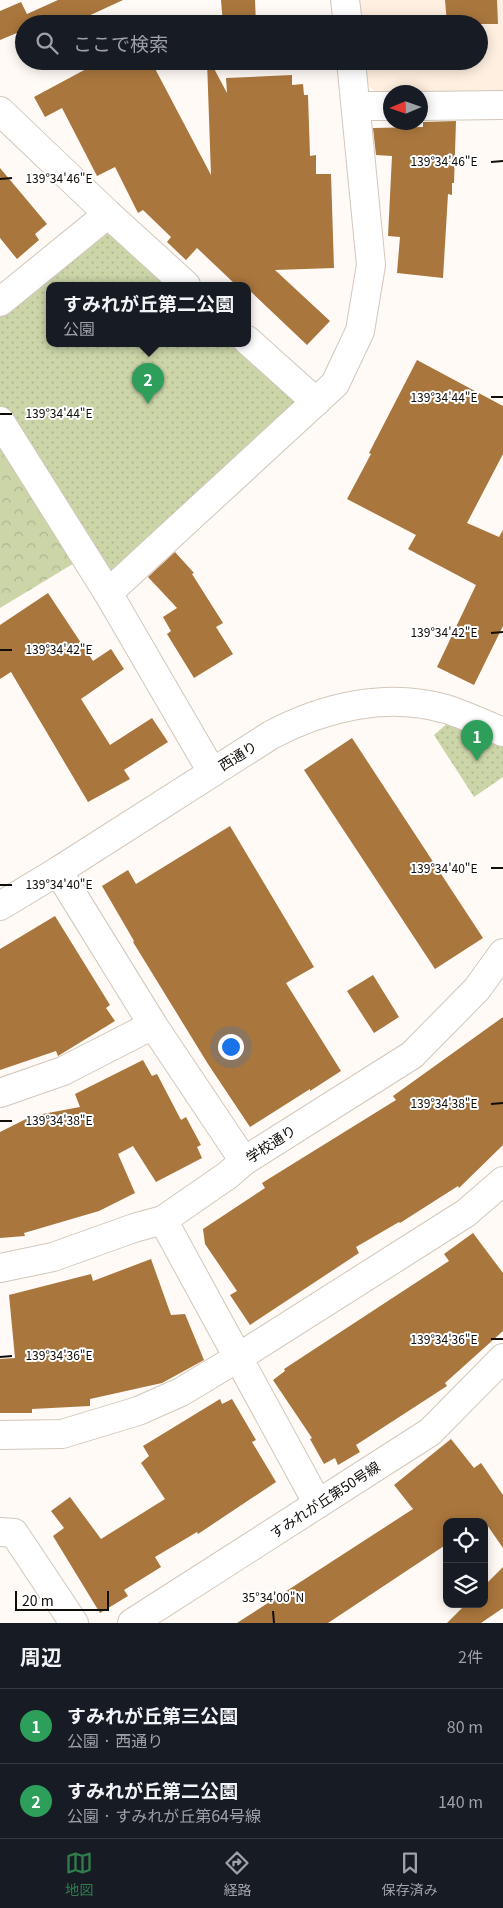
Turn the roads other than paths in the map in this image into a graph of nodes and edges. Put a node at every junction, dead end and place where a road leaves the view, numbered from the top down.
1 (345, 0) edge
2 (347, 15) edge
3 (353, 70) edge
4 (356, 106) junction
5 (383, 106) edge
6 (428, 106) edge
7 (503, 106) edge
8 (0, 111) edge
9 (108, 214) junction
10 (183, 282) edge
11 (0, 302) edge
12 (251, 344) edge
13 (316, 402) junction
14 (0, 421) edge
15 (108, 593) junction
16 (503, 732) edge
17 (212, 772) junction
18 (58, 871) junction
19 (0, 906) edge
20 (503, 953) edge
21 (152, 1026) junction
22 (0, 1093) edge
23 (244, 1161) junction
24 (503, 1181) edge
25 (163, 1220) junction
26 (0, 1268) edge
27 (239, 1357) junction
28 (503, 1358) edge
29 (0, 1435) edge
30 (318, 1504) junction
31 (0, 1532) edge
32 (74, 1623) edge
33 (132, 1623) edge

1 - 2 street
3 - 4 street
4 - 5 street
4 - 13 street
6 - 7 street
8 - 9 street
9 - 10 street
9 - 11 street
12 - 13 street
13 - 15 street
14 - 15 street
15 - 17 street
16 - 17 street, 西通り
17 - 18 street, 西通り
18 - 19 street, 西通り
18 - 21 street
20 - 23 street, 学校通り
21 - 22 street
21 - 23 street
23 - 25 street, 学校通り
24 - 27 street
25 - 26 street, 学校通り
25 - 27 street
27 - 29 street
27 - 30 street
28 - 30 street, すみれが丘第50号線
30 - 33 street, すみれが丘第50号線
31 - 32 street

